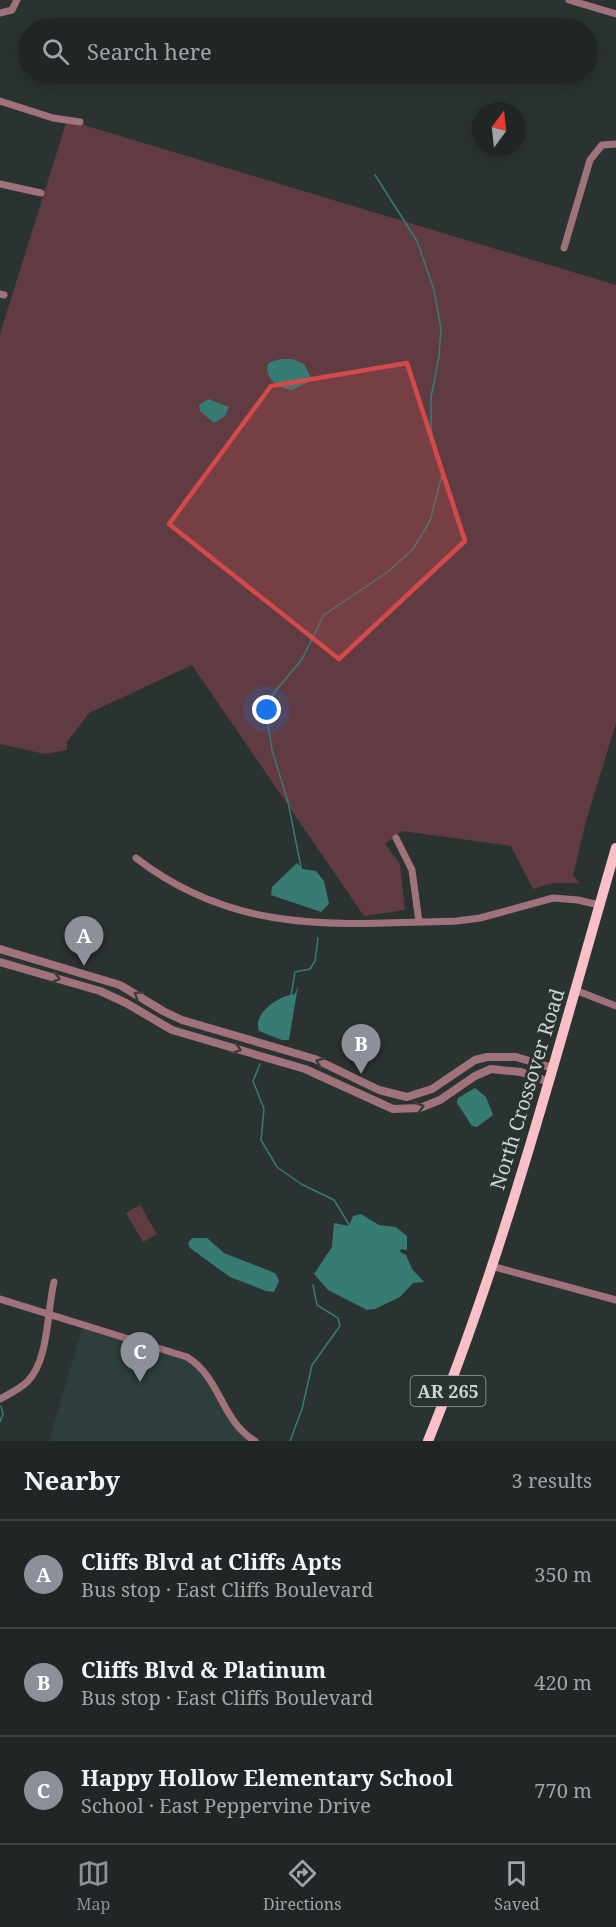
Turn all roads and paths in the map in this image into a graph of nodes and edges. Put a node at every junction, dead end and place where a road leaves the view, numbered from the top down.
1 (17, 0) edge
2 (569, 0) edge
3 (0, 13) edge
4 (616, 14) edge
5 (0, 101) edge
6 (80, 122) dead end
7 (616, 144) edge
8 (0, 184) edge
9 (41, 193) dead end
10 (564, 248) dead end
11 (396, 838) dead end
12 (616, 848) edge
13 (136, 858) dead end
14 (599, 905) junction
15 (419, 922) junction
16 (0, 949) edge
17 (0, 962) edge
18 (575, 990) junction
19 (616, 1006) edge
20 (553, 1068) junction
21 (549, 1082) junction
22 (491, 1266) junction
23 (54, 1282) dead end
24 (0, 1299) edge
25 (616, 1300) edge
26 (48, 1314) junction
27 (0, 1399) edge
28 (255, 1441) edge
29 (428, 1441) edge

1 - 3 street
2 - 4 street
5 - 6 street
7 - 10 street
8 - 9 street
11 - 15 street
12 - 14 main road, North Crossover Road / AR 265
13 - 15 street
14 - 15 street
14 - 18 main road, North Crossover Road / AR 265
20 -> 16 street
17 -> 21 street
18 - 19 street
18 - 20 main road, North Crossover Road / AR 265
20 - 21 main road, North Crossover Road / AR 265
21 - 22 main road, North Crossover Road / AR 265
22 - 25 street
22 - 29 main road, North Crossover Road / AR 265
23 - 26 street
24 - 26 street
26 - 27 street
26 - 28 street

